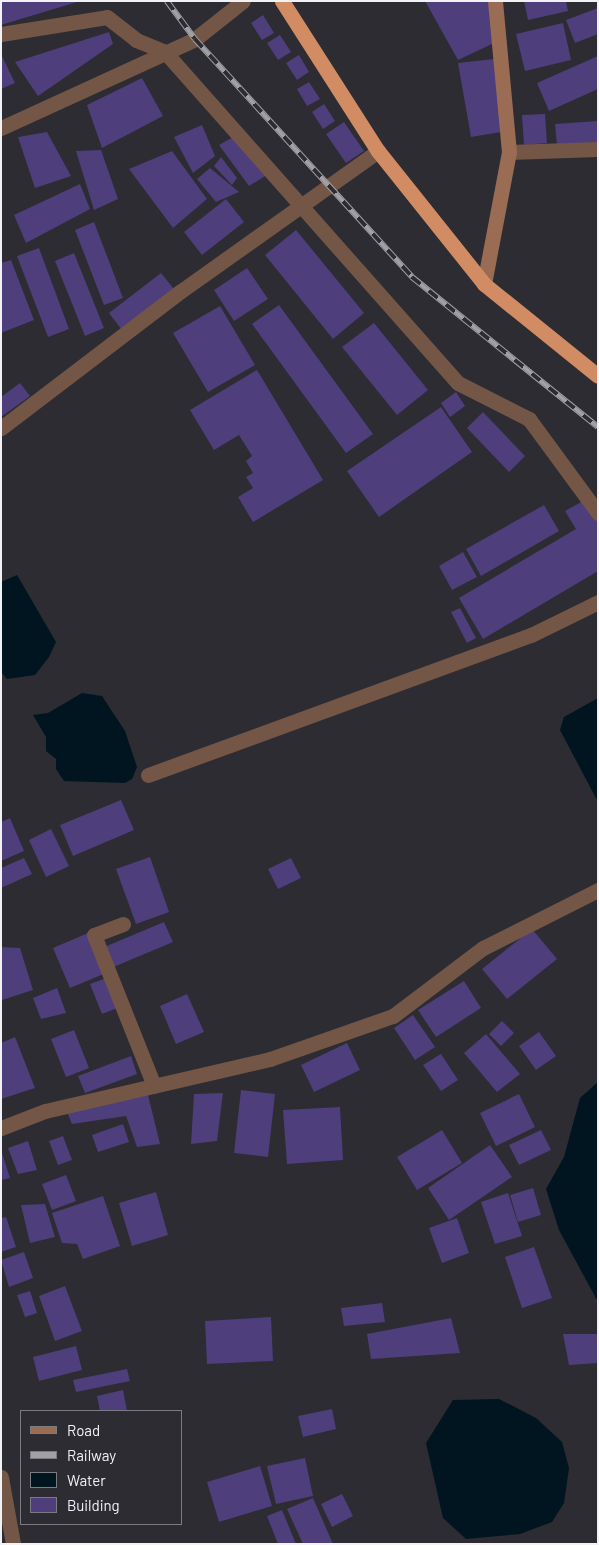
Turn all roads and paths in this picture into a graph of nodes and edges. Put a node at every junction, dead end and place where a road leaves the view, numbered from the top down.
1 (243, 1) edge
2 (282, 1) edge
3 (495, 1) edge
4 (1, 34) edge
5 (165, 52) junction
6 (1, 128) edge
7 (598, 148) edge
8 (378, 151) junction
9 (509, 152) junction
10 (300, 207) junction
11 (484, 284) junction
12 (598, 376) edge
13 (1, 428) edge
14 (598, 513) edge
15 (598, 602) edge
16 (148, 775) dead end
17 (598, 890) edge
18 (123, 924) dead end
19 (154, 1086) junction
20 (1, 1128) edge
21 (1, 1477) edge
22 (13, 1544) edge

1 - 5 street
2 - 8 highway
3 - 9 street
4 - 5 street
5 - 6 street
5 - 10 street
7 - 9 street
8 - 10 street
8 - 11 highway
9 - 11 street
10 - 13 street
10 - 14 street
11 - 12 highway
15 - 16 street
17 - 19 street
18 - 19 street
19 - 20 street
21 - 22 street

